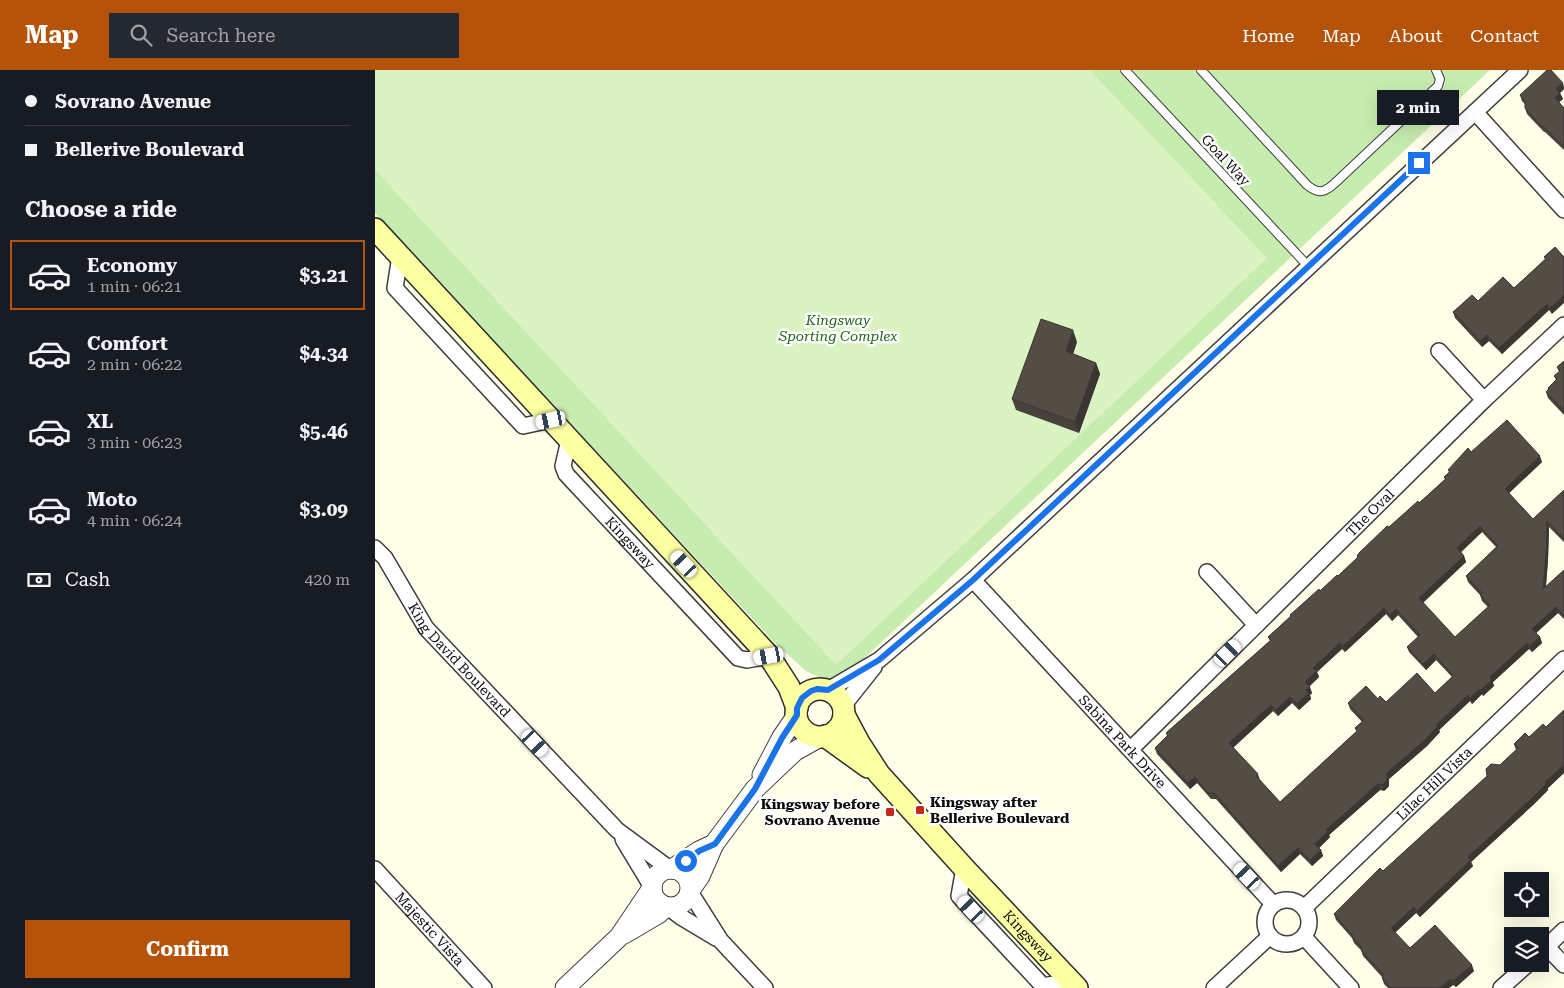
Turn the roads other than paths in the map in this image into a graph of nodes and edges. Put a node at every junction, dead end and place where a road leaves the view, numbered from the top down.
1 (1125, 70) edge
2 (1201, 70) edge
3 (1436, 70) edge
4 (1520, 70) edge
5 (1475, 112) junction
6 (1564, 210) edge
7 (377, 235) edge
8 (1308, 266) junction
9 (1564, 325) edge
10 (1439, 351) dead end
11 (1484, 400) junction
12 (375, 548) edge
13 (1207, 572) dead end
14 (973, 580) junction
15 (1256, 625) junction
16 (771, 659) junction
17 (1564, 659) edge
18 (879, 660) junction
19 (825, 690) junction
20 (844, 710) junction
21 (797, 712) junction
22 (822, 737) junction
23 (1131, 749) junction
24 (879, 774) junction
25 (755, 789) junction
26 (617, 830) junction
27 (715, 844) junction
28 (375, 869) edge
29 (671, 869) junction
30 (652, 887) junction
31 (691, 890) junction
32 (1273, 904) junction
33 (667, 907) junction
34 (1304, 908) junction
35 (1564, 930) edge
36 (1270, 936) junction
37 (1304, 936) junction
38 (619, 937) junction
39 (721, 941) junction
40 (1549, 944) edge
41 (1549, 954) edge
42 (1564, 965) edge
43 (1519, 972) edge
44 (1074, 985) edge
45 (484, 988) edge
46 (565, 988) edge
47 (765, 988) edge
48 (1214, 988) edge
49 (1351, 988) edge
50 (1501, 988) edge

1 - 8 lane, Goal Way
2 - 3 lane
4 - 5 street
5 - 6 street
5 - 8 street
7 - 16 main road, Kingsway
8 - 14 street
9 - 11 street, The Oval
10 - 11 street
11 - 15 street, The Oval
12 - 26 street, King David Boulevard
13 - 15 street
14 - 18 street
14 - 23 street, Sabina Park Drive
15 - 23 street, The Oval
16 - 19 main road, Kingsway
16 - 21 main road, Kingsway
17 - 34 street, Lilac Hill Vista
18 - 19 street
18 - 20 street
19 - 20 main road, Kingsway
19 - 21 main road
20 - 22 main road
20 - 24 main road, Kingsway
21 - 22 main road, Kingsway
21 - 25 street
22 - 24 main road, Kingsway
22 - 25 street
23 - 32 street, Sabina Park Drive
24 - 44 main road, Kingsway
25 - 27 street
26 - 29 street, King David Boulevard
26 - 30 street, King David Boulevard
27 - 29 street
27 - 31 street
28 - 45 street, Majestic Vista
29 - 30 street
29 - 31 street
30 - 33 street
30 - 38 street
31 - 33 street
31 - 39 street
32 - 34 street
32 - 36 street
33 - 38 street
33 - 39 street
34 - 37 street
35 - 40 street
36 - 37 street
36 - 48 street
37 - 49 street
38 - 46 street
39 - 47 street
41 - 42 street
43 - 50 street

